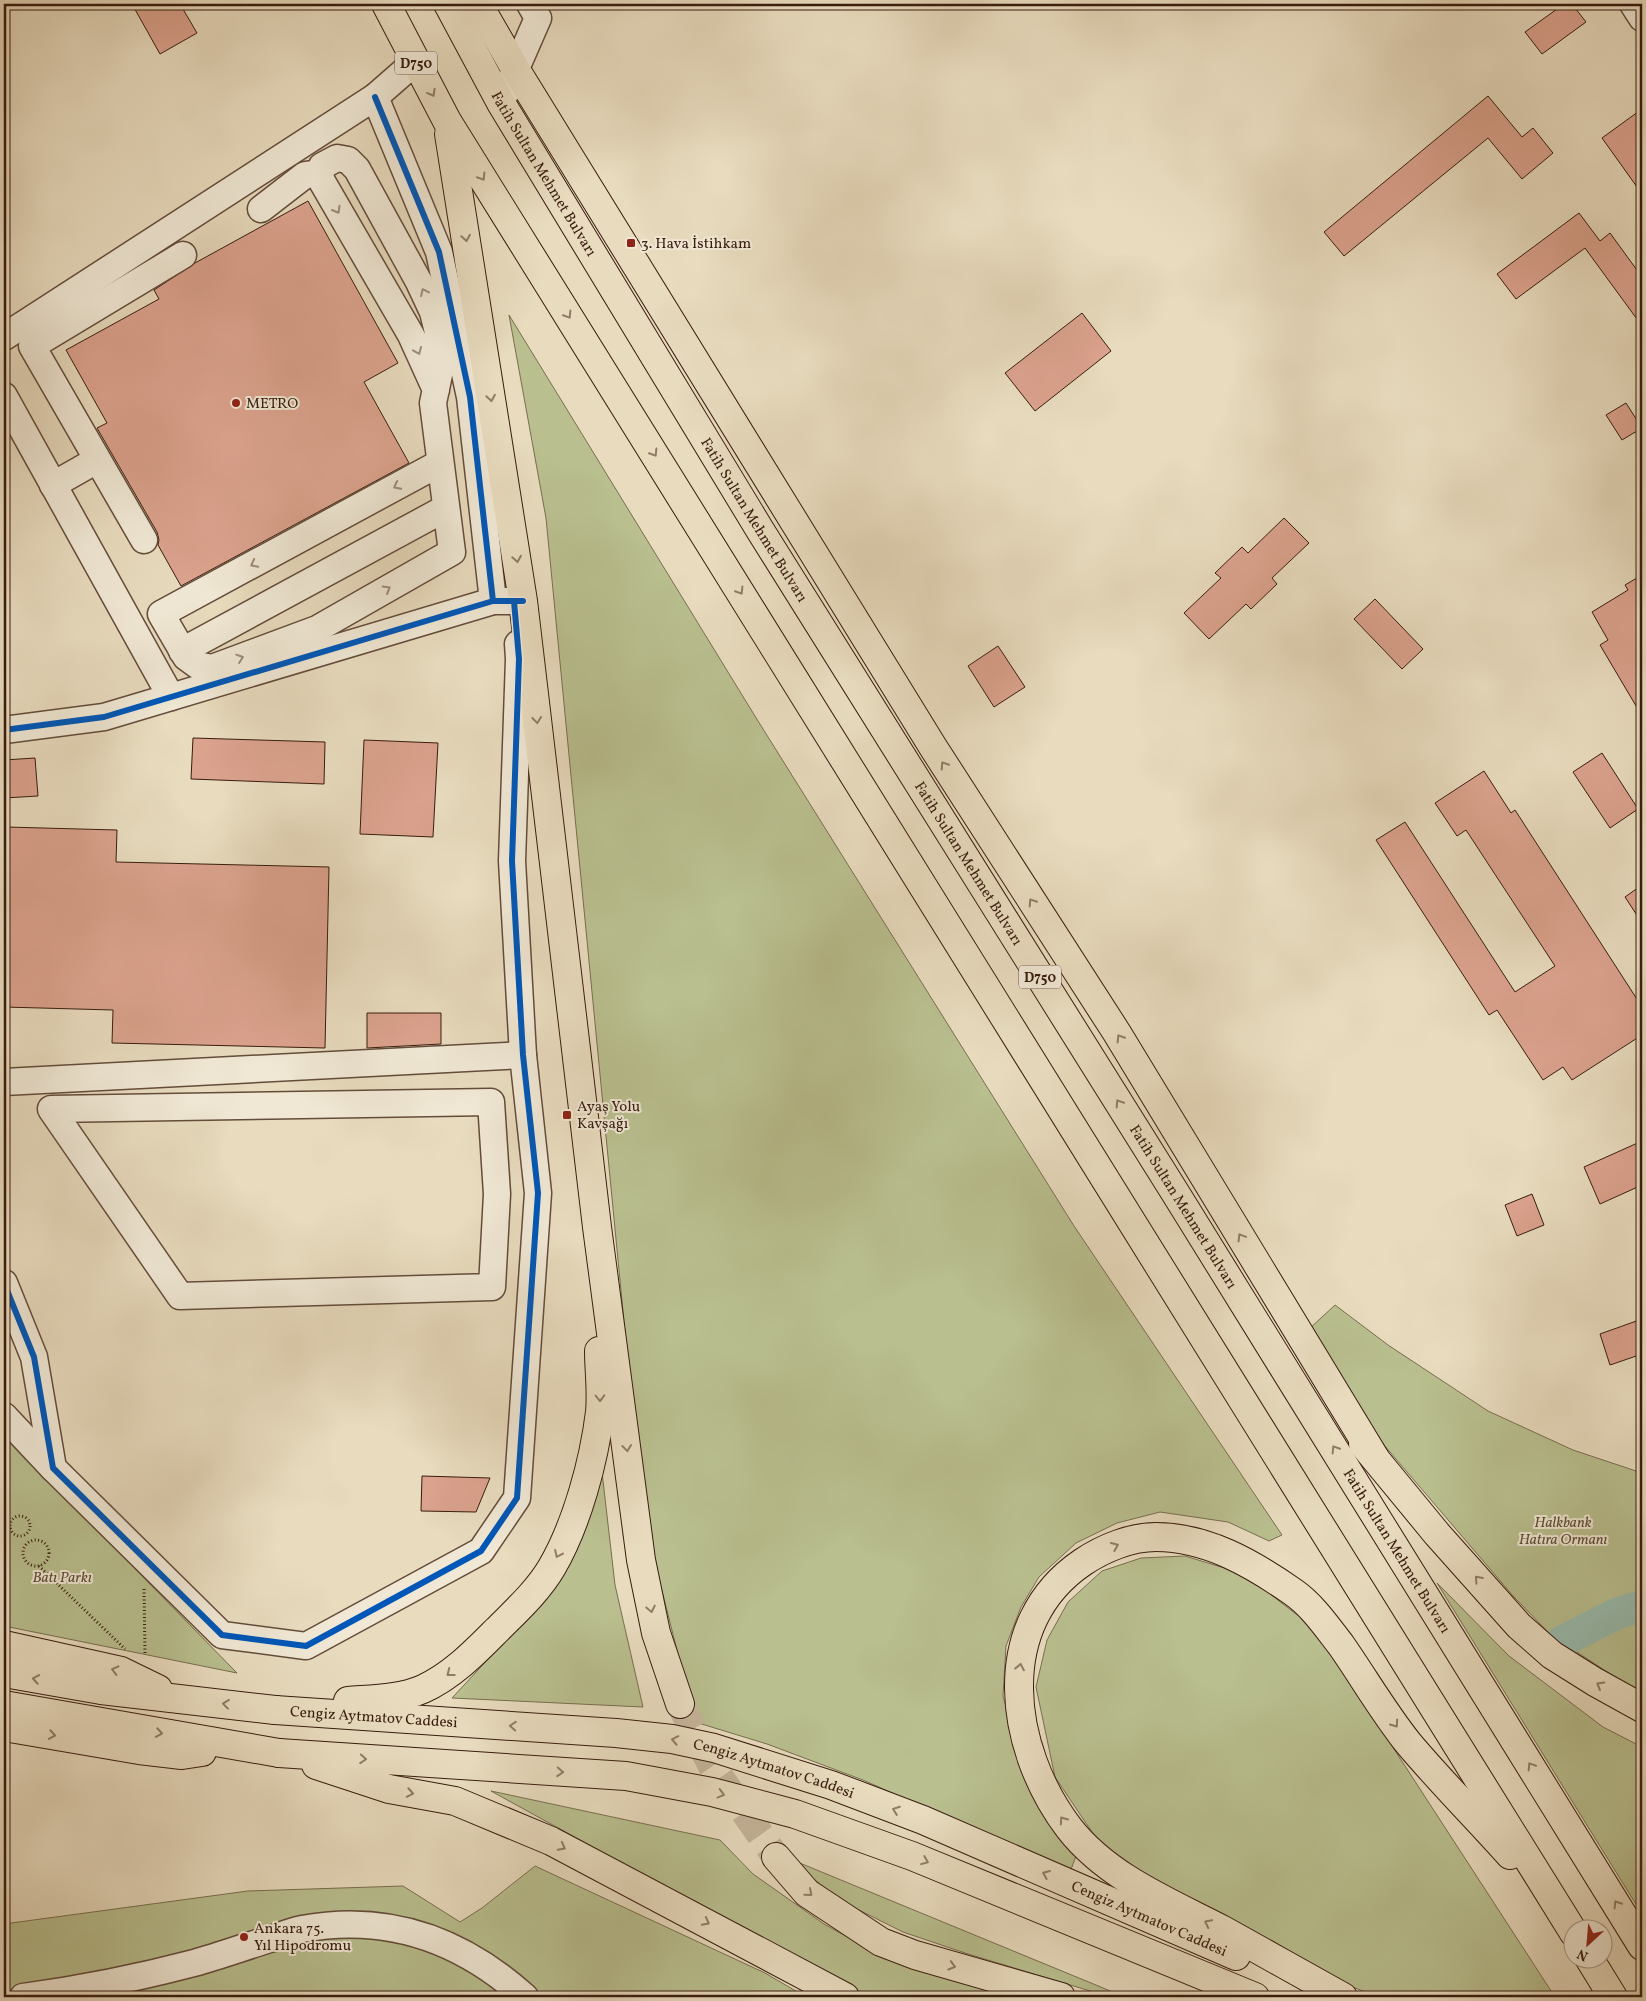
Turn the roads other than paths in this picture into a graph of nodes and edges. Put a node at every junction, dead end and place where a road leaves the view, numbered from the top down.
1 (386, 4) edge
2 (448, 4) edge
3 (478, 4) edge
4 (530, 4) edge
5 (1633, 4) edge
6 (1642, 18) edge
7 (415, 62) junction
8 (516, 70) junction
9 (375, 97) junction
10 (501, 102) junction
11 (448, 121) junction
12 (319, 173) junction
13 (261, 209) dead end
14 (183, 255) dead end
15 (4, 337) edge
16 (4, 396) edge
17 (434, 397) junction
18 (470, 397) junction
19 (475, 430) junction
20 (436, 434) junction
21 (97, 460) junction
22 (440, 463) junction
23 (54, 485) junction
24 (446, 508) junction
25 (144, 540) dead end
26 (510, 601) junction
27 (182, 651) junction
28 (171, 697) junction
29 (4, 730) edge
30 (523, 1055) junction
31 (4, 1082) edge
32 (538, 1192) junction
33 (497, 1194) junction
34 (1176, 1194) junction
35 (597, 1227) junction
36 (4, 1283) edge
37 (4, 1416) edge
38 (1375, 1458) junction
39 (53, 1468) junction
40 (4, 1645) edge
41 (4, 1673) edge
42 (175, 1697) junction
43 (680, 1704) tunnel mouth
44 (4, 1705) edge
45 (1642, 1708) edge
46 (275, 1710) junction
47 (4, 1726) edge
48 (241, 1747) junction
49 (280, 1753) junction
50 (776, 1857) tunnel mouth
51 (1556, 1906) junction
52 (1564, 1918) edge
53 (1642, 1946) edge
54 (1595, 1968) edge
55 (23, 1997) edge
56 (525, 1997) edge
57 (845, 1997) edge
58 (1061, 1997) edge
59 (1255, 1997) edge
60 (1332, 1997) edge
61 (1343, 1997) edge
62 (1613, 1997) edge

1 - 7 main road, D750
2 - 10 main road, Fatih Sultan Mehmet Bulvarı / D750
3 - 8 main road
4 - 8 street
5 - 6 street
7 - 9 street
7 -> 11 main road, D750
8 - 10 street
38 -> 8 main road
9 - 15 street
9 - 18 street
34 -> 10 main road, Fatih Sultan Mehmet Bulvarı / D750
11 -> 26 main road
11 -> 51 main road, D750
12 - 13 street
12 -> 17 street
17 -> 12 street
14 - 21 street
16 - 23 street
17 - 18 street
17 - 20 street
18 - 19 street
19 - 20 street
19 - 26 street
20 - 22 street
21 - 23 street
21 - 25 street
22 - 24 street
22 -> 27 street
23 - 28 street
24 - 27 street
27 -> 24 street
26 - 28 street
26 - 30 street
26 -> 35 main road
28 - 29 street
30 - 31 street
30 - 32 street
32 - 33 street
32 - 39 street
33 - 33 street
34 - 38 main road
53 -> 34 main road, Fatih Sultan Mehmet Bulvarı / D750
35 -> 43 main road
35 -> 46 main road
36 - 39 street
37 - 39 street
45 -> 38 main road
42 -> 40 main road, Cengiz Aytmatov Caddesi
42 -> 41 main road, Cengiz Aytmatov Caddesi
46 -> 42 main road, Cengiz Aytmatov Caddesi
44 -> 48 main road
60 -> 46 main road, Cengiz Aytmatov Caddesi
47 -> 48 main road
48 - 49 main road
49 -> 57 main road
49 -> 59 main road
50 -> 58 main road
51 - 52 main road, D750
61 -> 51 main road
54 - 62 main road
55 - 56 street

